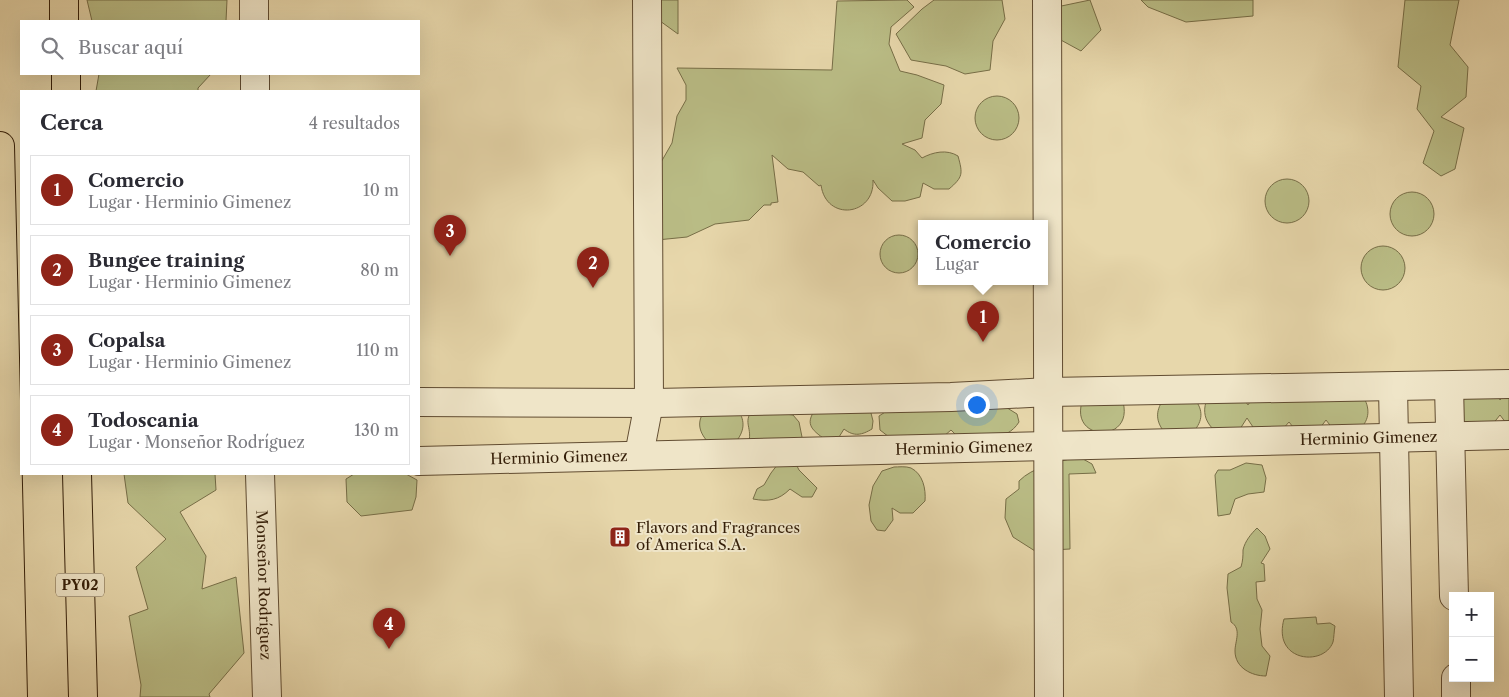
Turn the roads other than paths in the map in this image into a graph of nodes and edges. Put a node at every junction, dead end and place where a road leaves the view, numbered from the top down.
1 (64, 0) edge
2 (254, 0) edge
3 (648, 0) edge
4 (1047, 0) edge
5 (64, 20) edge
6 (254, 20) edge
7 (66, 75) edge
8 (255, 75) edge
9 (66, 90) edge
10 (255, 90) edge
11 (0, 146) edge
12 (1048, 220) edge
13 (1048, 285) edge
14 (1509, 384) edge
15 (1449, 386) junction
16 (1393, 387) junction
17 (1048, 392) junction
18 (420, 402) edge
19 (649, 403) junction
20 (1509, 435) edge
21 (1450, 436) junction
22 (1394, 438) junction
23 (1049, 445) junction
24 (639, 455) junction
25 (420, 461) edge
26 (77, 475) edge
27 (260, 475) edge
28 (1454, 592) edge
29 (1456, 682) edge
30 (13, 697) edge
31 (83, 697) edge
32 (267, 697) edge
33 (1049, 697) edge
34 (1399, 697) edge
35 (1456, 697) edge

1 - 5 highway
2 - 6 street
3 - 19 street
4 - 12 street
7 - 9 highway
8 - 10 street
11 - 30 highway
13 - 17 street
14 - 15 street
15 - 16 street
15 - 21 street
16 - 17 street
16 - 22 street
17 - 19 street
17 - 23 street
18 - 19 street
19 - 24 street
20 - 21 street, Herminio Gimenez
21 - 22 street, Herminio Gimenez
21 - 28 street
22 - 23 street, Herminio Gimenez
22 - 34 street
23 - 24 street, Herminio Gimenez
23 - 33 street
24 - 25 street, Herminio Gimenez
26 - 31 highway, PY02
27 - 32 street, Monseñor Rodríguez
29 - 35 street

